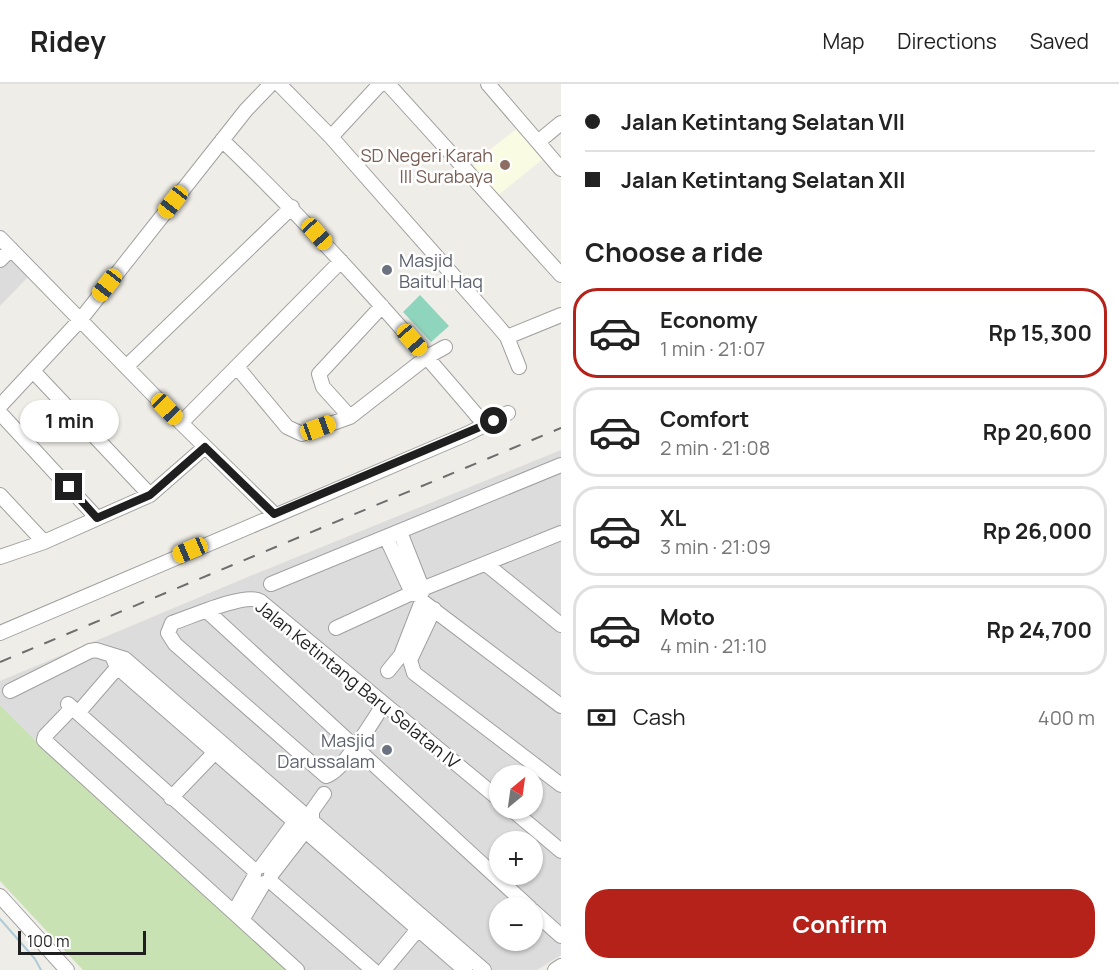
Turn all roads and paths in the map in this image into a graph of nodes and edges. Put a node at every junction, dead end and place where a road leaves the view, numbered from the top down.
1 (272, 84) edge
2 (380, 84) edge
3 (388, 84) edge
4 (488, 84) edge
5 (561, 123) edge
6 (332, 137) junction
7 (222, 140) junction
8 (538, 142) junction
9 (561, 169) edge
10 (292, 207) junction
11 (0, 238) edge
12 (11, 249) junction
13 (0, 260) edge
14 (341, 261) junction
15 (561, 275) edge
16 (382, 306) junction
17 (561, 315) edge
18 (81, 319) junction
19 (507, 338) junction
20 (445, 347) dead end
21 (427, 357) junction
22 (126, 366) junction
23 (237, 367) junction
24 (519, 367) dead end
25 (33, 371) junction
26 (0, 406) edge
27 (0, 412) edge
28 (508, 413) dead end
29 (350, 417) junction
30 (180, 423) junction
31 (485, 425) junction
32 (205, 447) junction
33 (561, 465) edge
34 (0, 495) edge
35 (150, 495) junction
36 (274, 514) junction
37 (97, 518) junction
38 (400, 532) junction
39 (560, 534) edge
40 (386, 537) junction
41 (44, 542) junction
42 (0, 558) edge
43 (486, 564) junction
44 (271, 584) dead end
45 (419, 595) junction
46 (434, 609) junction
47 (207, 611) junction
48 (561, 625) edge
49 (336, 628) dead end
50 (0, 633) edge
51 (118, 661) junction
52 (388, 671) dead end
53 (10, 691) dead end
54 (384, 704) junction
55 (561, 706) edge
56 (73, 708) junction
57 (355, 746) junction
58 (219, 748) junction
59 (561, 785) edge
60 (489, 791) edge
61 (324, 794) dead end
62 (171, 798) junction
63 (523, 819) edge
64 (305, 820) junction
65 (561, 851) edge
66 (262, 876) junction
67 (0, 896) edge
68 (518, 897) edge
69 (238, 916) junction
70 (543, 920) edge
71 (422, 925) junction
72 (561, 936) edge
73 (561, 966) edge
74 (67, 970) edge
75 (297, 970) edge
76 (373, 970) edge
77 (384, 970) edge
78 (465, 970) edge
79 (484, 970) edge
80 (555, 970) edge

1 - 6 street
1 - 7 street
2 - 6 street
3 - 15 street
4 - 8 street
5 - 8 street
6 - 19 street
7 - 10 street
7 - 18 street
8 - 9 street
10 - 14 street
10 - 22 street
11 - 12 street
12 - 13 street
12 - 18 street
14 - 16 street
14 - 23 street
16 - 21 street
16 - 29 street
17 - 19 street
18 - 22 street
18 - 25 street
19 - 24 street
20 - 21 street
21 - 29 street
21 - 31 street
22 - 30 street
23 - 29 street
23 - 30 street
25 - 26 street
25 - 35 street
27 - 37 street
28 - 31 street
30 - 32 street
31 - 36 street
32 - 35 street
32 - 36 street
33 - 38 street
34 - 41 street
35 - 37 street
36 - 50 street
37 - 41 street
38 - 40 street
38 - 45 street
39 - 43 street
40 - 44 street
40 - 45 street
41 - 42 street
43 - 45 street
43 - 48 street
45 - 46 street
45 - 49 street
45 - 52 street
46 - 55 street
46 - 59 street
47 - 54 street, Jalan Ketintang Baru Selatan IV
47 - 57 street
47 - 57 street
51 - 53 street
51 - 56 street
51 - 58 street
54 - 57 street
54 - 60 street, Jalan Ketintang Baru Selatan IV
56 - 62 street
56 - 69 street
57 - 68 street
58 - 62 street
58 - 64 street
61 - 64 street
62 - 66 street
63 - 65 street
64 - 66 street
64 - 71 street
66 - 69 street
66 - 76 street
67 - 74 street
69 - 75 street
70 - 72 street
71 - 77 street
71 - 78 street
71 - 79 street
73 - 80 street

